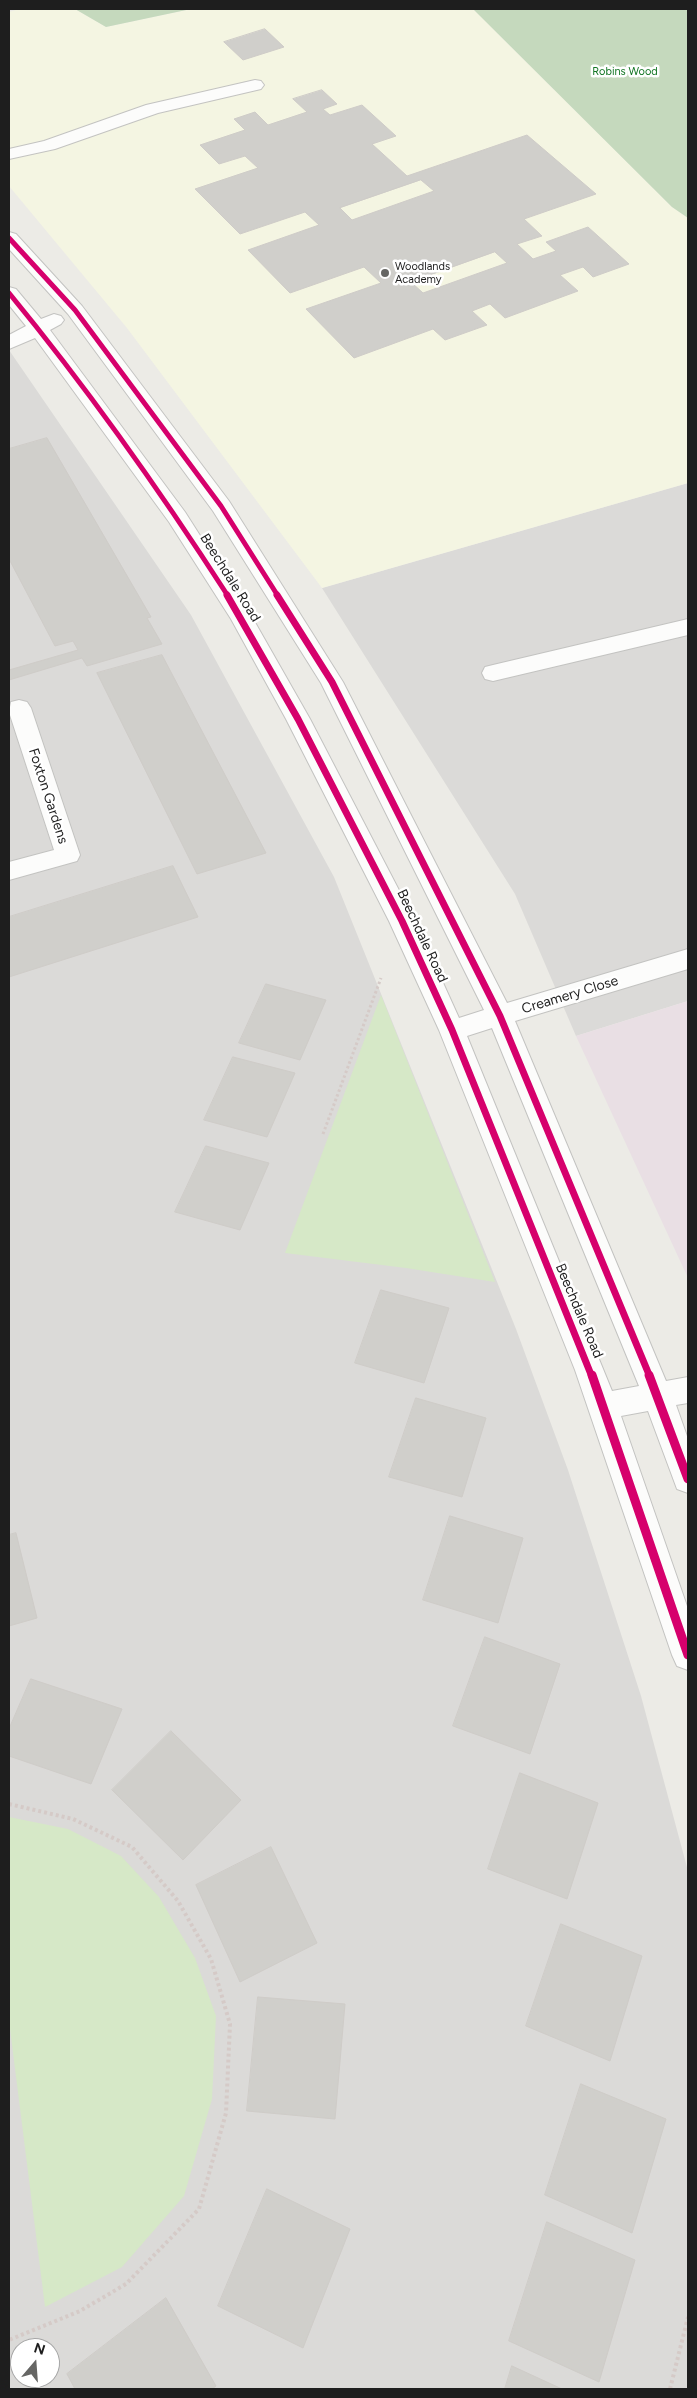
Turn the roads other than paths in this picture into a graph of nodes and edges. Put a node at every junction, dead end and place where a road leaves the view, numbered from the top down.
1 (255, 85) dead end
2 (9, 154) edge
3 (9, 238) edge
4 (9, 294) edge
5 (75, 310) junction
6 (38, 328) junction
7 (9, 343) edge
8 (688, 627) edge
9 (493, 673) dead end
10 (19, 708) dead end
11 (9, 871) edge
12 (688, 959) edge
13 (500, 1016) junction
14 (452, 1030) junction
15 (688, 1390) edge
16 (658, 1397) junction
17 (603, 1406) junction
18 (688, 1479) edge
19 (688, 1655) edge

1 - 2 street
3 - 5 street
4 - 6 street, Beechdale Road
5 - 6 street
5 - 13 street
6 - 7 street
6 - 14 street, Beechdale Road
8 - 9 street
10 - 11 street, Foxton Gardens
12 - 13 street, Creamery Close
13 - 14 street, Creamery Close
13 - 16 street
14 - 17 street, Beechdale Road
15 - 16 street
16 - 17 street
16 - 18 street
17 - 19 street, Beechdale Road

